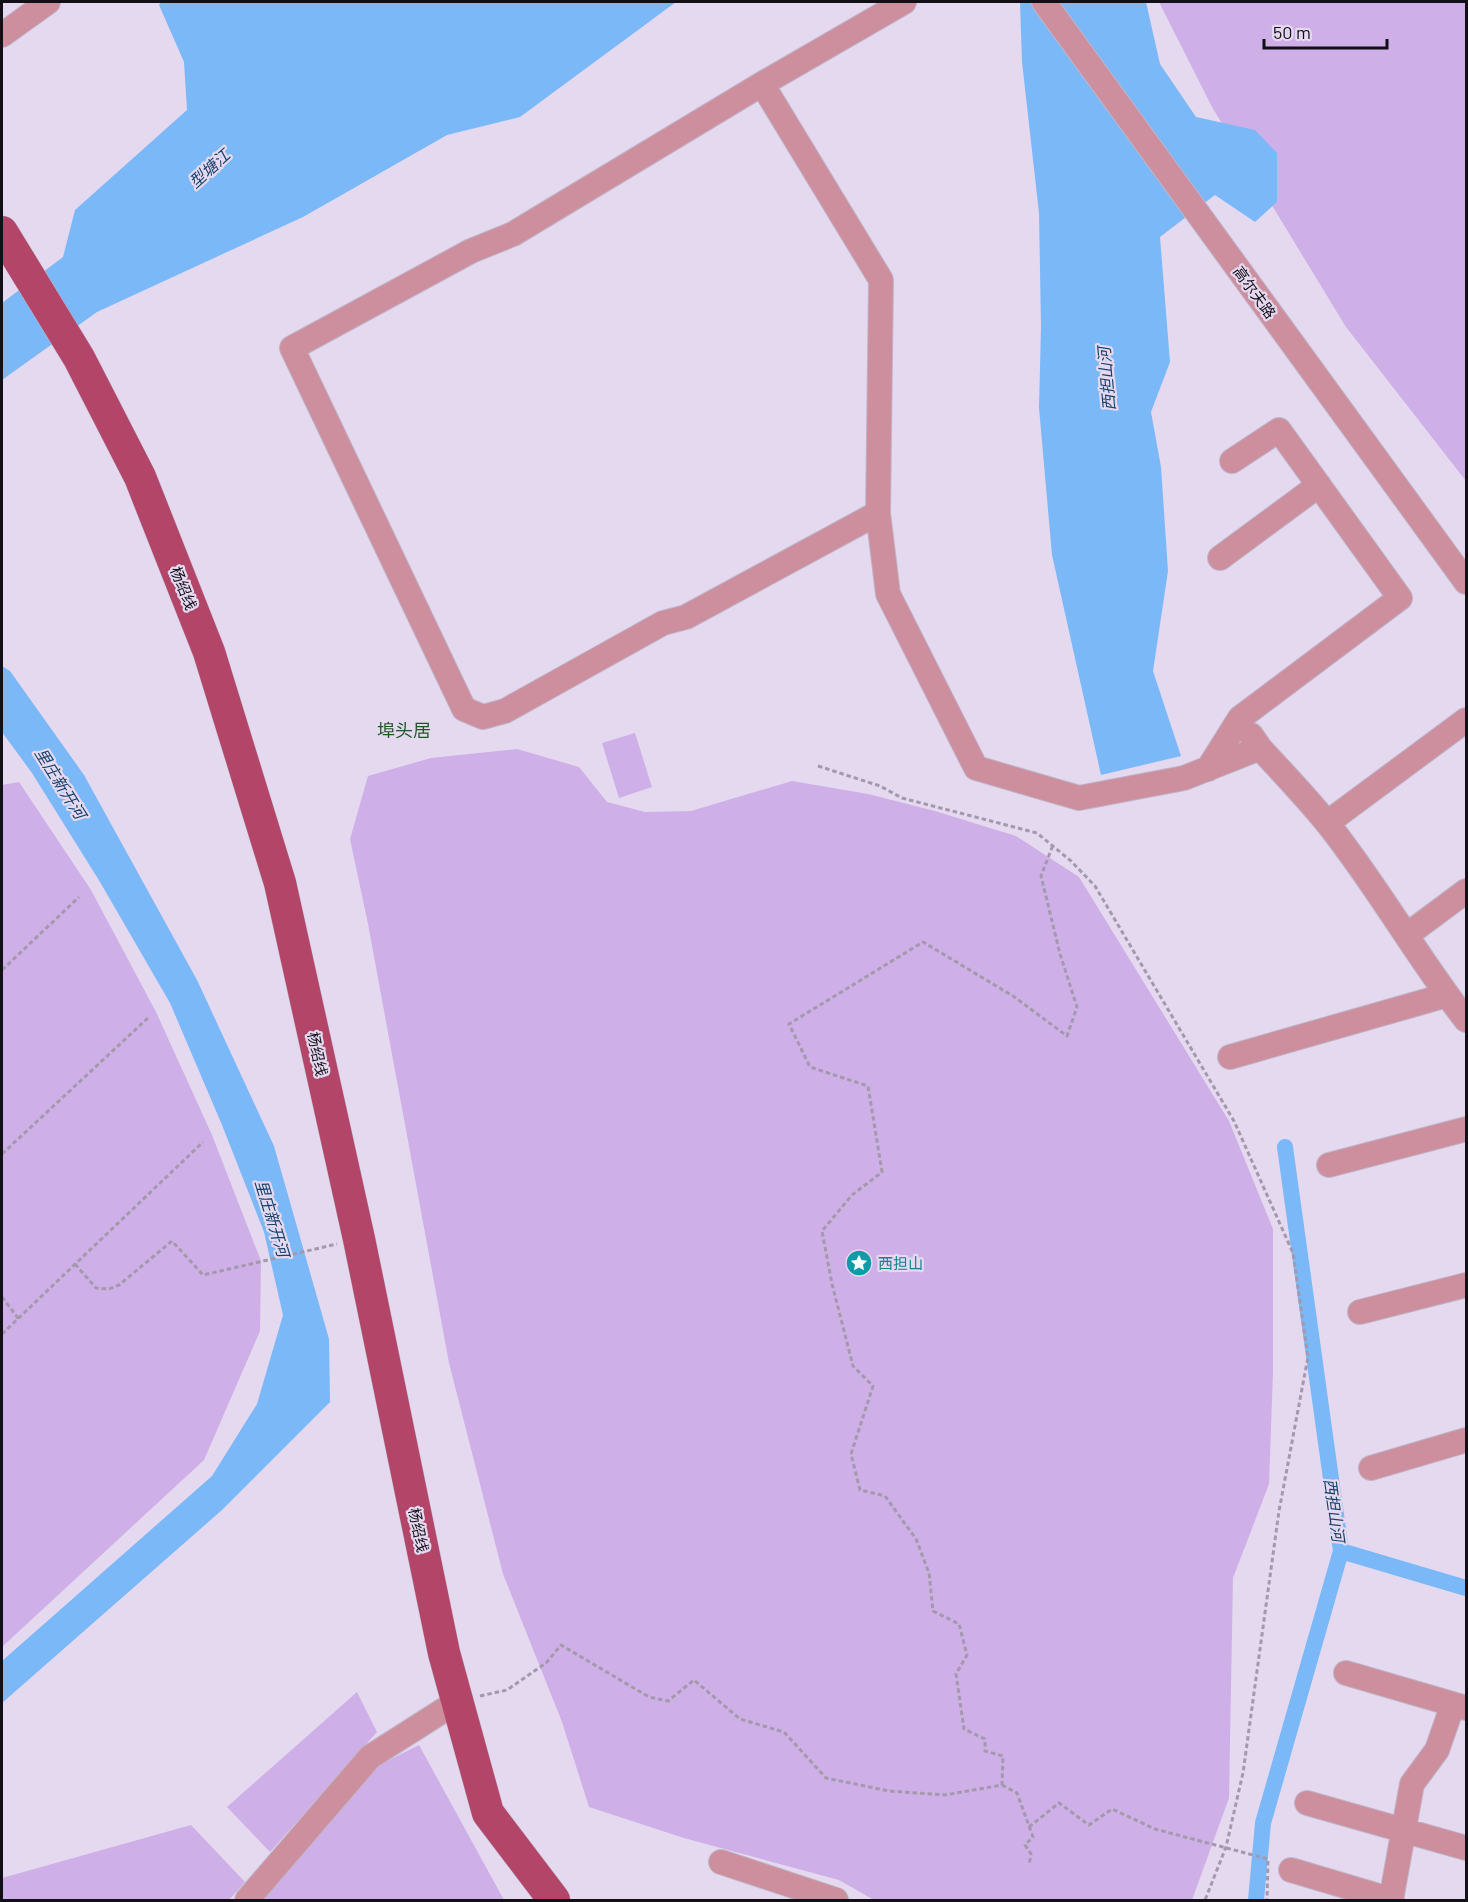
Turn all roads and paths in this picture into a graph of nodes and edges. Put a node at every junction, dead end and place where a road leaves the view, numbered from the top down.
1 (48, 2) edge
2 (904, 2) edge
3 (1044, 2) edge
4 (2, 35) edge
5 (762, 84) junction
6 (2, 232) edge
7 (1232, 461) dead end
8 (1319, 485) junction
9 (878, 513) junction
10 (1220, 558) dead end
11 (1467, 582) edge
12 (1240, 718) junction
13 (1467, 720) edge
14 (1260, 748) junction
15 (818, 766) dead end
16 (1208, 769) junction
17 (1327, 823) junction
18 (1053, 845) junction
19 (1467, 891) edge
20 (79, 897) dead end
21 (1407, 935) junction
22 (2, 970) edge
23 (1447, 995) junction
24 (149, 1017) dead end
25 (1467, 1020) edge
26 (1230, 1056) dead end
27 (1467, 1129) edge
28 (203, 1142) dead end
29 (2, 1154) edge
30 (1329, 1166) dead end
31 (359, 1239) junction
32 (75, 1264) junction
33 (1467, 1285) edge
34 (2, 1297) edge
35 (1360, 1312) dead end
36 (18, 1318) junction
37 (2, 1334) edge
38 (1467, 1440) edge
39 (1371, 1468) dead end
40 (1346, 1673) dead end
41 (458, 1701) junction
42 (1460, 1706) edge
43 (1002, 1785) junction
44 (1307, 1803) dead end
45 (1029, 1827) junction
46 (1404, 1830) junction
47 (1226, 1847) junction
48 (1467, 1848) edge
49 (721, 1862) dead end
50 (1029, 1865) dead end
51 (1291, 1870) dead end
52 (550, 1899) edge
53 (248, 1900) edge
54 (836, 1900) edge
55 (1205, 1900) edge
56 (1267, 1900) edge
57 (1391, 1900) edge

1 - 4 street
2 - 5 street
3 - 11 street, 高尔夫路
5 - 9 street
5 - 9 street
6 - 31 main road, 杨绍线
7 - 8 street
8 - 10 street
8 - 12 street
9 - 16 street
12 - 14 street
12 - 16 street
13 - 17 street
14 - 16 street
14 - 17 street
15 - 18 path
17 - 21 street
18 - 43 path
18 - 47 path
19 - 21 street
20 - 22 path
21 - 23 street
23 - 25 street
23 - 26 street
24 - 29 path
27 - 30 street
28 - 32 path
31 - 32 path
31 - 41 main road, 杨绍线
32 - 36 path
33 - 35 street
34 - 36 path
36 - 37 path
38 - 39 street
40 - 42 street
41 - 43 path
41 - 52 main road, 杨绍线
41 - 53 street
42 - 46 street
43 - 45 path
44 - 46 street
45 - 47 path
45 - 50 path
46 - 48 street
46 - 57 street
47 - 55 path
47 - 56 path
49 - 54 street
51 - 57 street

